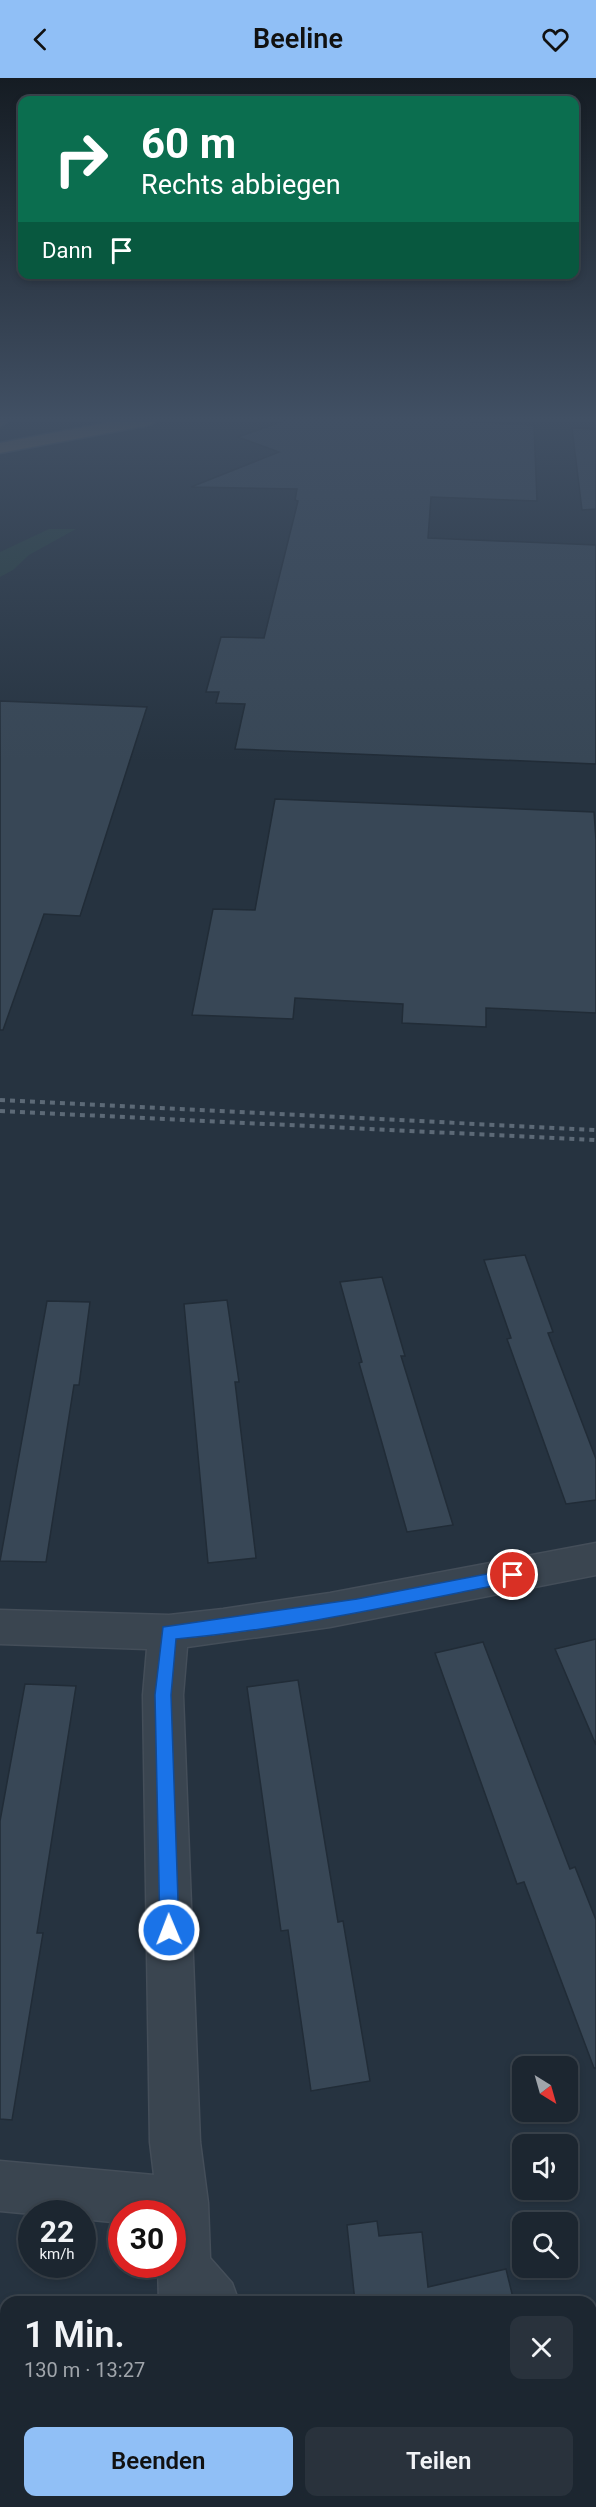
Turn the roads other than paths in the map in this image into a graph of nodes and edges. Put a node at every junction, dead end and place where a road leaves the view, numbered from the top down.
1 (596, 1559) edge
2 (0, 1627) edge
3 (169, 1632) junction
4 (0, 2186) edge
5 (151, 2200) edge
6 (183, 2200) edge
7 (185, 2278) edge
8 (186, 2294) edge

1 - 3 street
2 - 3 street
3 - 6 street
4 - 5 street
7 - 8 street

